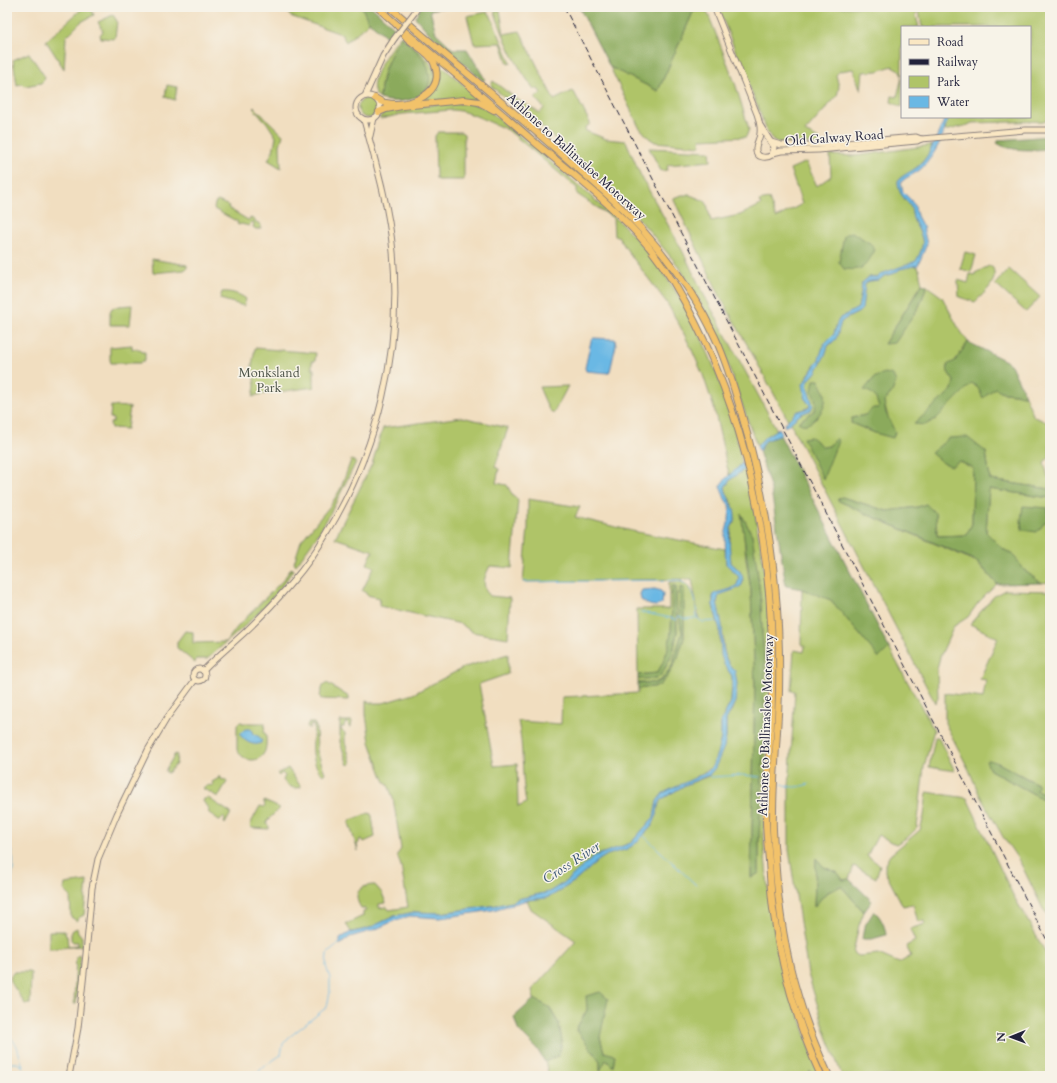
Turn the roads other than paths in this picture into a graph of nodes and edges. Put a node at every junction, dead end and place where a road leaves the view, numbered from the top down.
1 (377, 7) edge
2 (390, 7) edge
3 (418, 7) edge
4 (714, 7) edge
5 (396, 24) junction
6 (372, 80) junction
7 (365, 96) junction
8 (374, 98) junction
9 (377, 115) junction
10 (364, 120) junction
11 (509, 120) junction
12 (760, 125) junction
13 (1050, 130) edge
14 (370, 137) junction
15 (921, 139) junction
16 (770, 141) junction
17 (758, 142) junction
18 (772, 153) junction
19 (204, 671) junction
20 (195, 680) junction
21 (69, 1076) edge
22 (821, 1076) edge
23 (829, 1076) edge

1 - 5 highway
2 - 23 highway, Athlone to Ballinasloe Motorway
3 - 6 main road, bridge
4 - 12 main road
5 - 8 highway
5 - 11 highway, Athlone to Ballinasloe Motorway
6 - 7 main road
6 - 8 main road
7 - 8 main road
7 - 10 main road
8 - 9 main road
9 - 10 main road
9 - 11 highway
9 - 14 main road
10 - 14 main road
11 - 22 highway, Athlone to Ballinasloe Motorway
12 - 16 main road
12 - 17 main road
13 - 15 main road, Old Galway Road
14 - 19 main road
15 - 16 main road, Old Galway Road
15 - 18 main road, Old Galway Road
16 - 17 main road
16 - 18 main road
17 - 18 main road
19 - 20 main road
19 - 20 main road
20 - 21 main road

